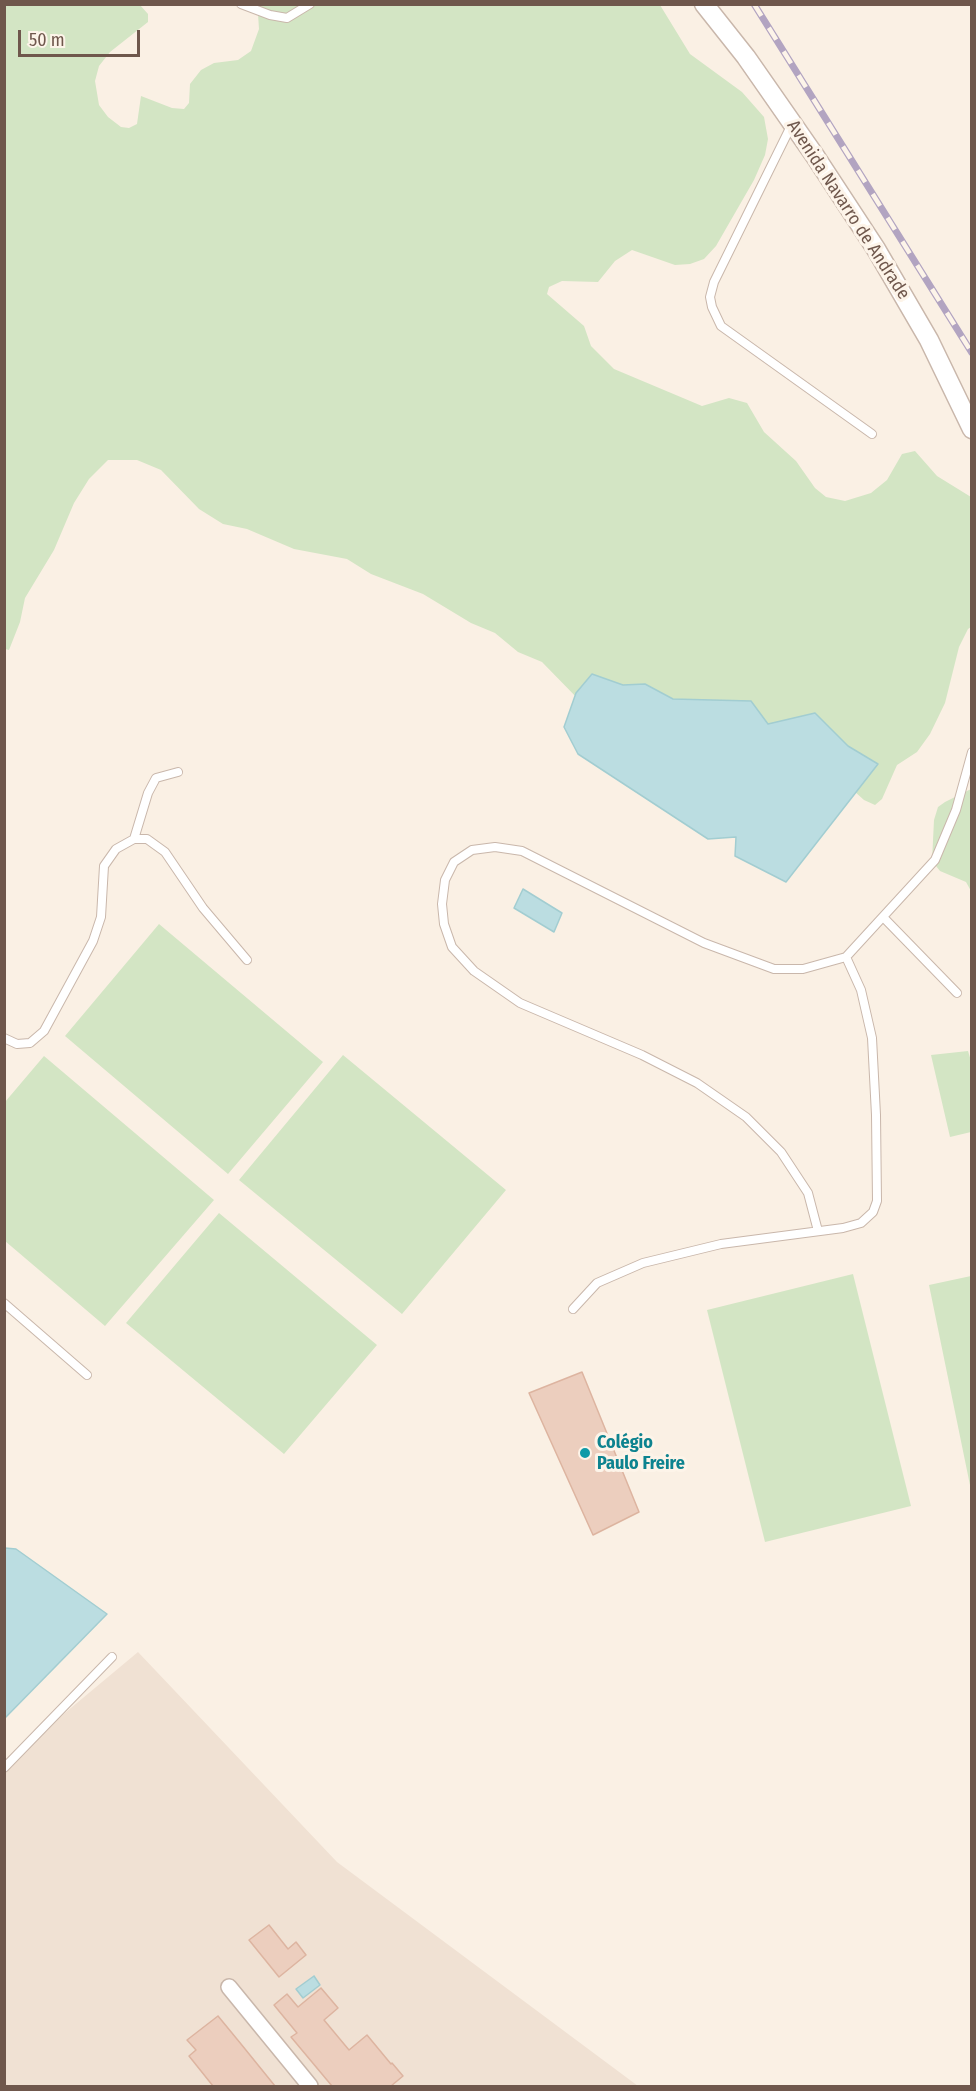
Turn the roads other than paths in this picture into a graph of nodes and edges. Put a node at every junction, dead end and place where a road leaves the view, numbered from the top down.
1 (241, 4) edge
2 (310, 4) edge
3 (704, 4) edge
4 (793, 123) junction
5 (972, 429) edge
6 (872, 434) dead end
7 (972, 752) edge
8 (178, 772) dead end
9 (134, 839) junction
10 (884, 918) junction
11 (846, 957) junction
12 (247, 960) dead end
13 (957, 993) dead end
14 (4, 1038) edge
15 (818, 1231) junction
16 (4, 1303) edge
17 (573, 1309) dead end
18 (87, 1375) dead end
19 (112, 1657) dead end
20 (4, 1768) edge
21 (229, 1987) dead end
22 (310, 2086) edge

1 - 2 lane
3 - 4 street, Avenida Navarro de Andrade
4 - 5 street, Avenida Navarro de Andrade
4 - 6 lane
7 - 10 lane
8 - 9 lane
9 - 12 lane
9 - 14 lane
10 - 11 lane
10 - 13 lane
11 - 15 lane
11 - 15 lane
15 - 17 lane
16 - 18 lane
19 - 20 lane
21 - 22 street

